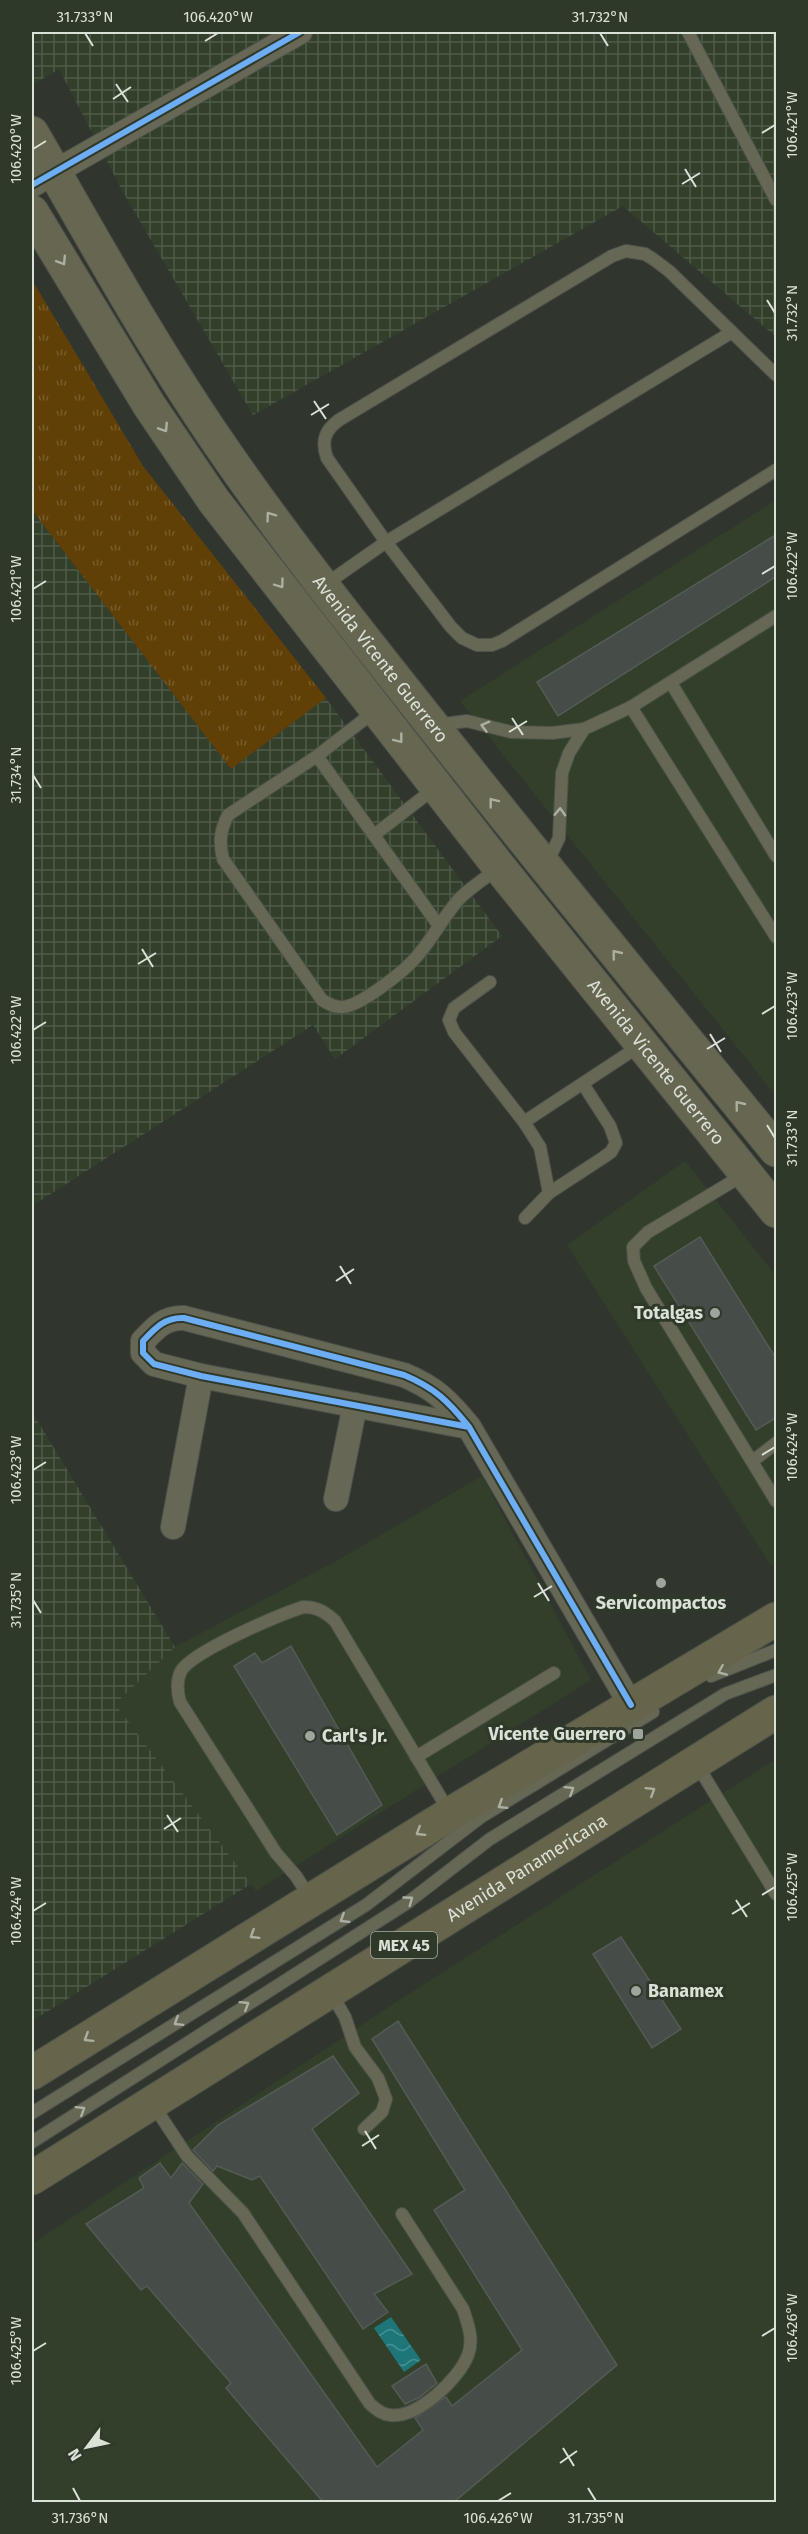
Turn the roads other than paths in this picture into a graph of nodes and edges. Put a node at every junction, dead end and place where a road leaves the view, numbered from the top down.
1 (300, 32) edge
2 (688, 32) edge
3 (32, 133) edge
4 (43, 179) edge
5 (777, 200) edge
6 (32, 212) edge
7 (732, 332) junction
8 (777, 375) edge
9 (777, 470) edge
10 (386, 542) junction
11 (322, 587) junction
12 (777, 616) edge
13 (671, 682) junction
14 (631, 707) junction
15 (376, 710) junction
16 (432, 726) junction
17 (584, 729) junction
18 (317, 756) junction
19 (436, 786) junction
20 (374, 835) junction
21 (777, 856) edge
22 (500, 868) junction
23 (545, 868) junction
24 (439, 926) junction
25 (777, 937) edge
26 (490, 982) dead end
27 (642, 1045) junction
28 (583, 1084) junction
29 (524, 1122) junction
30 (777, 1150) edge
31 (746, 1174) junction
32 (549, 1193) junction
33 (777, 1211) edge
34 (525, 1218) dead end
35 (201, 1376) junction
36 (355, 1405) junction
37 (469, 1427) junction
38 (777, 1443) edge
39 (753, 1460) junction
40 (336, 1499) dead end
41 (777, 1501) edge
42 (173, 1527) dead end
43 (777, 1619) edge
44 (777, 1650) edge
45 (554, 1673) dead end
46 (777, 1675) edge
47 (700, 1683) dead end
48 (665, 1704) dead end
49 (631, 1705) junction
50 (777, 1712) edge
51 (416, 1757) junction
52 (696, 1763) junction
53 (450, 1814) junction
54 (777, 1894) edge
55 (311, 1900) junction
56 (330, 1992) junction
57 (32, 2073) edge
58 (152, 2102) junction
59 (32, 2113) edge
60 (364, 2129) dead end
61 (32, 2142) edge
62 (32, 2178) edge
63 (402, 2214) dead end

1 - 4 street
2 - 5 lane
3 - 4 main road, Avenida Vicente Guerrero
11 -> 4 main road, Avenida Vicente Guerrero
6 -> 15 main road, Avenida Vicente Guerrero
7 - 8 lane
7 - 10 lane
7 - 10 lane
9 - 10 lane
10 - 11 lane
11 - 16 main road, Avenida Vicente Guerrero
12 - 13 lane
13 - 14 lane
13 - 21 lane
14 - 17 lane
14 - 25 lane
15 - 18 lane
15 -> 19 main road, Avenida Vicente Guerrero
17 -> 16 lane
23 -> 16 main road, Avenida Vicente Guerrero
23 -> 17 lane
18 - 20 lane
18 - 24 lane
19 - 20 lane
19 - 22 main road, Avenida Vicente Guerrero
20 - 24 lane
22 - 24 lane
22 - 27 main road, Avenida Vicente Guerrero
30 -> 23 main road, Avenida Vicente Guerrero
26 - 29 lane
27 - 28 lane
27 - 31 main road, Avenida Vicente Guerrero
28 - 29 lane
28 - 32 lane
29 - 32 lane
31 - 33 main road, Avenida Vicente Guerrero
31 - 39 lane
32 - 34 lane
35 - 36 street
35 - 37 street
35 - 42 street
36 - 37 street
36 - 40 street
37 - 49 street
38 - 39 lane
39 - 41 lane
43 - 49 main road
44 -> 47 lane
45 - 51 lane
61 -> 46 lane
48 -> 59 lane
49 - 53 main road
50 - 52 main road, Avenida Panamericana / MEX 45
51 - 53 lane
51 - 55 lane
52 - 54 lane
56 -> 52 main road, Avenida Panamericana / MEX 45
53 -> 55 main road
55 -> 57 main road
56 - 58 main road, Avenida Panamericana / MEX 45
56 - 60 lane
58 - 62 main road, Avenida Panamericana / MEX 45
58 - 63 lane

